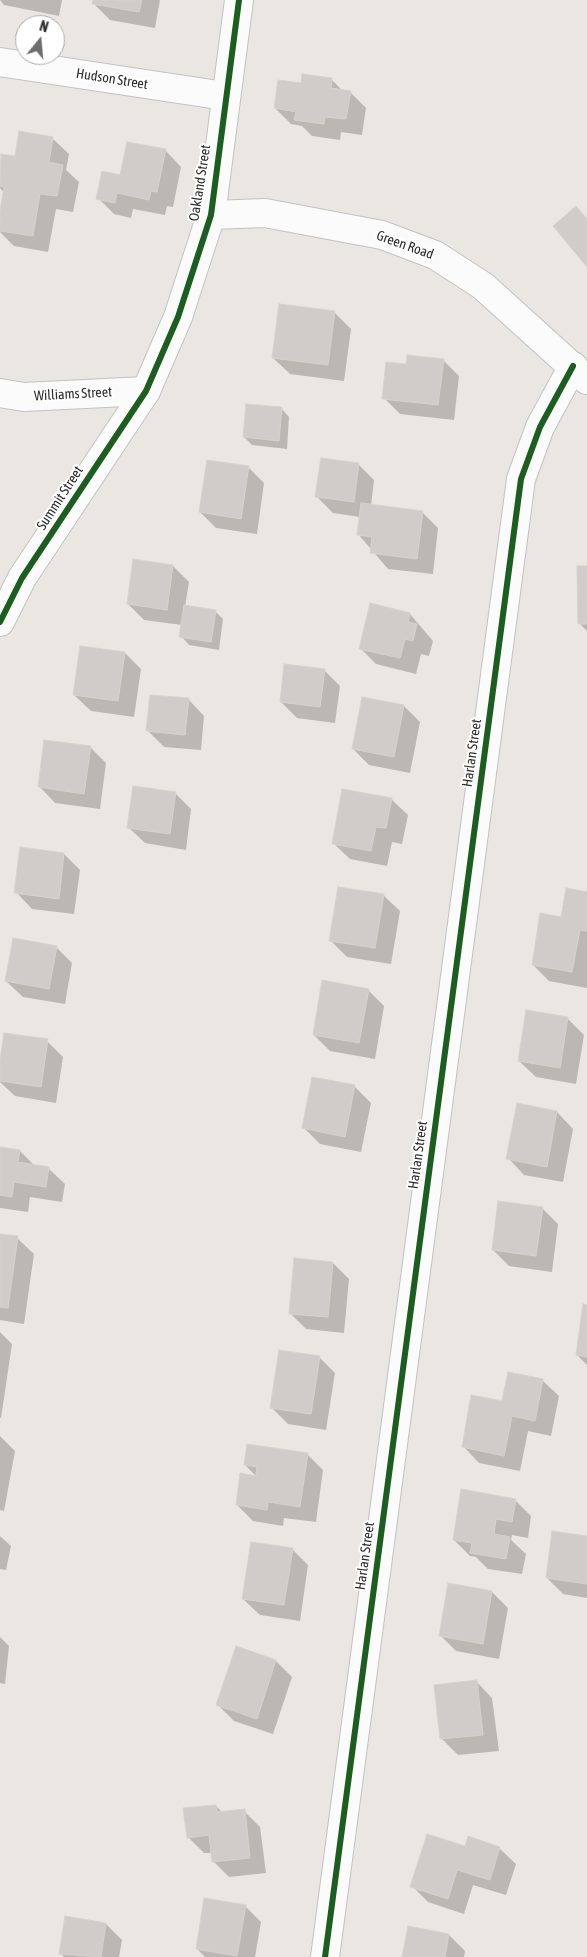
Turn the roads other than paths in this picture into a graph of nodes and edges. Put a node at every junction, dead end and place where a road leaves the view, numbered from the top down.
1 (239, 0) edge
2 (0, 62) edge
3 (225, 96) junction
4 (211, 215) junction
5 (580, 373) edge
6 (146, 391) junction
7 (0, 393) edge
8 (0, 622) edge
9 (324, 1957) edge

1 - 3 street, Oakland Street
2 - 3 street, Hudson Street
3 - 4 street, Oakland Street
4 - 5 street, Green Road
4 - 6 street, Oakland Street
5 - 9 street, Harlan Street
6 - 7 street, Williams Street
6 - 8 street, Summit Street

